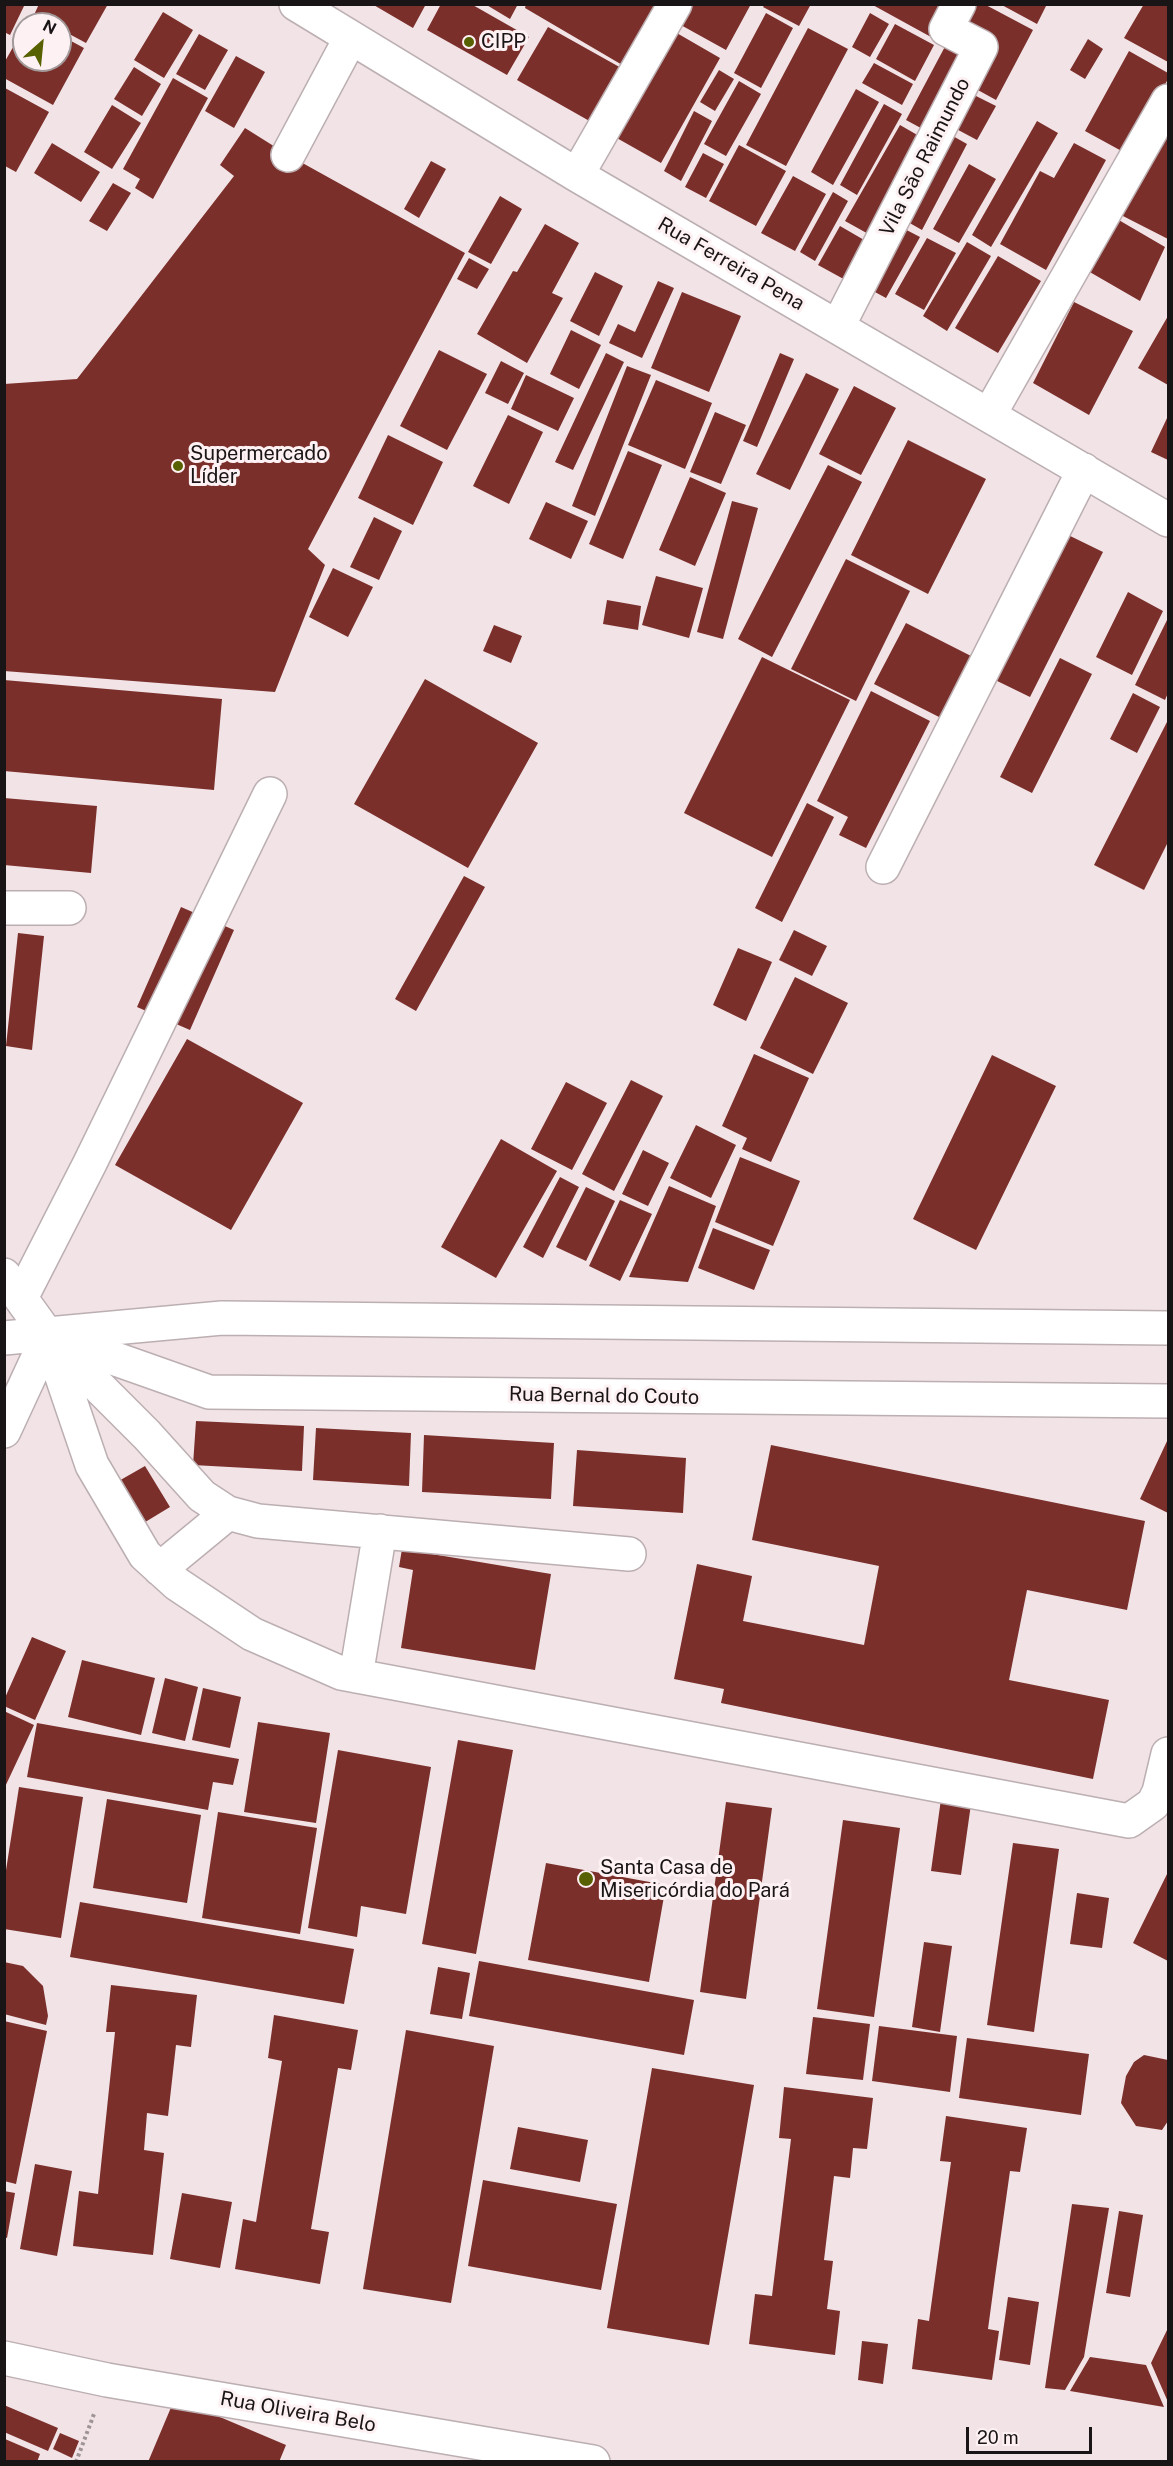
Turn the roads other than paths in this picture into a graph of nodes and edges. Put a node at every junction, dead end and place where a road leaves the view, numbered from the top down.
1 (296, 4) edge
2 (675, 4) edge
3 (959, 4) edge
4 (350, 39) junction
5 (1168, 101) edge
6 (288, 154) dead end
7 (577, 175) junction
8 (838, 326) junction
9 (989, 415) junction
10 (1084, 470) junction
11 (1168, 520) edge
12 (270, 794) dead end
13 (883, 867) dead end
14 (4, 908) edge
15 (69, 908) dead end
16 (13, 1286) edge
17 (1168, 1328) edge
18 (48, 1336) junction
19 (4, 1338) edge
20 (1168, 1401) edge
21 (4, 1431) edge
22 (228, 1513) junction
23 (380, 1531) junction
24 (629, 1554) dead end
25 (160, 1569) junction
26 (356, 1676) junction
27 (1168, 1754) edge
28 (4, 2358) edge
29 (592, 2462) edge

1 - 4 street, Rua Ferreira Pena
2 - 7 street
3 - 8 street, Vila São Raimundo
4 - 6 street
4 - 7 street, Rua Ferreira Pena
5 - 9 street
7 - 8 street, Rua Ferreira Pena
8 - 9 street, Rua Ferreira Pena
9 - 10 street, Rua Ferreira Pena
10 - 11 street, Rua Ferreira Pena
10 - 13 street
12 - 16 street
14 - 15 street
16 - 18 street
17 - 18 street, Rua Bernal do Couto
18 - 19 street, Rua Bernal do Couto
18 - 20 street, Rua Bernal do Couto
18 - 21 street
18 - 22 street
18 - 25 street
22 - 23 street
22 - 25 street
23 - 24 street
23 - 26 street
25 - 26 street
26 - 27 street
28 - 29 street, Rua Oliveira Belo

